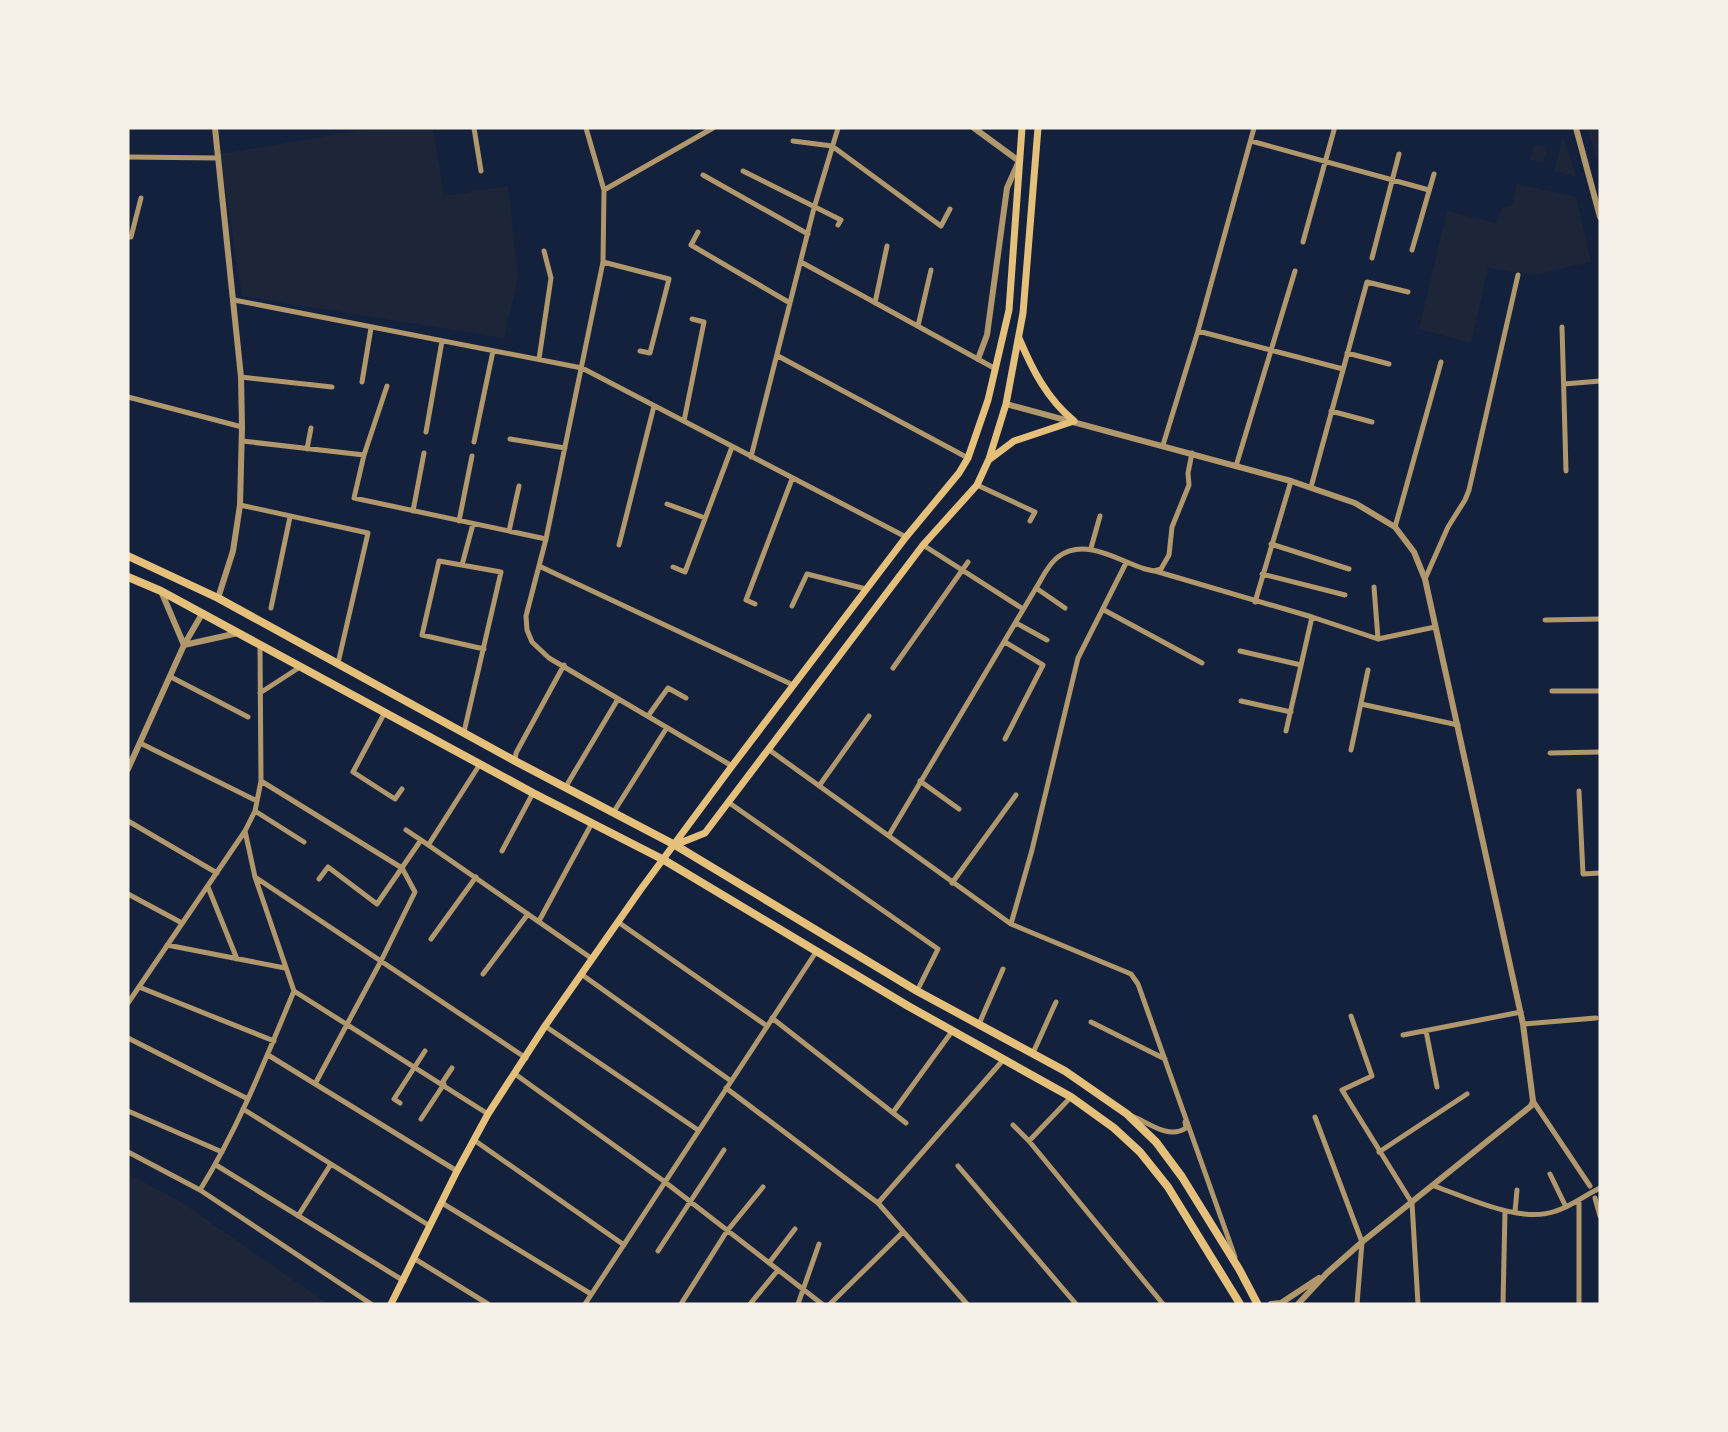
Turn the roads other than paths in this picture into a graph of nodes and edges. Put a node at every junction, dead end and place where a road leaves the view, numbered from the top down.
1 (215, 128) edge
2 (474, 128) edge
3 (586, 128) edge
4 (713, 128) edge
5 (838, 128) edge
6 (974, 128) edge
7 (1022, 128) edge
8 (1038, 128) edge
9 (1254, 128) edge
10 (1576, 128) edge
11 (1334, 130) dead end
12 (793, 141) dead end
13 (1251, 141) junction
14 (832, 146) junction
15 (1399, 154) dead end
16 (128, 157) edge
17 (217, 158) junction
18 (1019, 161) junction
19 (1326, 162) junction
20 (481, 171) dead end
21 (743, 171) dead end
22 (703, 174) dead end
23 (1434, 174) dead end
24 (1394, 181) junction
25 (604, 190) junction
26 (1429, 190) junction
27 (141, 198) dead end
28 (814, 208) junction
29 (950, 209) dead end
30 (1600, 217) edge
31 (838, 225) dead end
32 (698, 232) dead end
33 (808, 234) junction
34 (128, 237) edge
35 (1303, 242) dead end
36 (887, 246) dead end
37 (1412, 250) dead end
38 (544, 251) dead end
39 (1372, 258) dead end
40 (603, 262) junction
41 (801, 262) junction
42 (931, 270) dead end
43 (1295, 271) dead end
44 (1518, 275) dead end
45 (1408, 292) dead end
46 (234, 300) junction
47 (790, 303) junction
48 (875, 303) junction
49 (692, 318) dead end
50 (918, 326) junction
51 (1562, 327) dead end
52 (371, 328) junction
53 (1198, 331) junction
54 (1018, 337) junction
55 (442, 341) junction
56 (1271, 350) junction
57 (493, 351) junction
58 (640, 351) dead end
59 (1347, 353) junction
60 (778, 356) junction
61 (539, 359) junction
62 (978, 359) junction
63 (1441, 362) dead end
64 (1389, 364) dead end
65 (582, 368) junction
66 (995, 368) junction
67 (1343, 369) junction
68 (241, 377) junction
69 (1600, 381) edge
70 (362, 382) dead end
71 (1564, 384) junction
72 (387, 386) dead end
73 (332, 387) dead end
74 (128, 397) edge
75 (988, 400) junction
76 (1006, 404) junction
77 (654, 406) junction
78 (1331, 411) junction
79 (684, 421) junction
80 (1074, 421) junction
81 (1372, 422) dead end
82 (242, 427) junction
83 (312, 428) dead end
84 (426, 432) dead end
85 (510, 439) dead end
86 (242, 441) junction
87 (474, 442) dead end
88 (1163, 445) junction
89 (732, 447) junction
90 (565, 448) junction
91 (307, 449) junction
92 (424, 453) dead end
93 (1192, 453) junction
94 (364, 456) junction
95 (472, 456) dead end
96 (751, 457) junction
97 (968, 458) junction
98 (989, 459) junction
99 (1236, 466) junction
100 (1566, 471) dead end
101 (792, 479) junction
102 (1291, 481) junction
103 (977, 485) junction
104 (519, 486) dead end
105 (1311, 487) junction
106 (667, 504) dead end
107 (240, 506) junction
108 (413, 511) junction
109 (1100, 516) dead end
110 (290, 517) junction
111 (705, 518) junction
112 (460, 521) junction
113 (1030, 521) dead end
114 (473, 524) junction
115 (1395, 527) junction
116 (509, 531) junction
117 (906, 537) junction
118 (546, 539) junction
119 (1271, 544) junction
120 (619, 545) dead end
121 (923, 545) junction
122 (1091, 548) junction
123 (128, 556) edge
124 (968, 562) dead end
125 (1126, 563) junction
126 (462, 565) junction
127 (539, 566) junction
128 (673, 567) dead end
129 (1349, 569) dead end
130 (962, 571) junction
131 (1154, 571) junction
132 (1262, 574) junction
133 (128, 577) edge
134 (1425, 579) junction
135 (1374, 587) dead end
136 (866, 589) junction
137 (1036, 589) junction
138 (161, 591) junction
139 (1345, 595) dead end
140 (218, 598) junction
141 (1255, 602) junction
142 (755, 604) dead end
143 (792, 606) dead end
144 (271, 608) dead end
145 (1065, 608) dead end
146 (1023, 609) junction
147 (1104, 610) junction
148 (202, 614) junction
149 (1311, 617) junction
150 (1600, 619) edge
151 (1545, 620) dead end
152 (1016, 623) junction
153 (1435, 627) junction
154 (238, 633) junction
155 (1377, 639) junction
156 (1047, 640) dead end
157 (1005, 642) junction
158 (184, 645) junction
159 (260, 645) junction
160 (484, 649) junction
161 (1240, 651) dead end
162 (338, 663) junction
163 (1202, 663) dead end
164 (1301, 665) junction
165 (564, 666) junction
166 (300, 667) junction
167 (893, 668) dead end
168 (1368, 670) dead end
169 (171, 677) junction
170 (793, 685) junction
171 (1552, 691) dead end
172 (1600, 691) edge
173 (260, 692) junction
174 (685, 698) dead end
175 (618, 699) junction
176 (1241, 701) dead end
177 (1361, 704) junction
178 (385, 712) junction
179 (1291, 712) junction
180 (648, 716) junction
181 (869, 716) dead end
182 (248, 717) dead end
183 (1458, 725) junction
184 (666, 729) junction
185 (1286, 731) dead end
186 (464, 732) junction
187 (1005, 739) dead end
188 (141, 743) junction
189 (768, 749) junction
190 (1351, 750) dead end
191 (1600, 752) edge
192 (1550, 753) dead end
193 (515, 761) junction
194 (480, 763) junction
195 (732, 766) junction
196 (128, 769) edge
197 (507, 778) junction
198 (261, 781) junction
199 (920, 782) junction
200 (819, 786) junction
201 (565, 788) junction
202 (402, 789) dead end
203 (1579, 791) dead end
204 (533, 793) junction
205 (1016, 795) dead end
206 (257, 801) junction
207 (728, 802) junction
208 (959, 809) dead end
209 (255, 811) junction
210 (613, 813) junction
211 (128, 821) edge
212 (592, 823) junction
213 (406, 830) dead end
214 (245, 831) junction
215 (889, 835) junction
216 (421, 840) junction
217 (304, 842) dead end
218 (429, 844) junction
219 (675, 845) junction
220 (502, 851) dead end
221 (664, 860) junction
222 (402, 868) junction
223 (217, 873) junction
224 (1600, 873) edge
225 (255, 877) junction
226 (476, 877) junction
227 (319, 880) dead end
228 (952, 883) junction
229 (208, 887) junction
230 (128, 894) edge
231 (528, 914) junction
232 (539, 921) junction
233 (618, 922) junction
234 (182, 923) junction
235 (1011, 924) junction
236 (431, 939) dead end
237 (167, 945) junction
238 (816, 951) junction
239 (591, 958) junction
240 (237, 959) junction
241 (381, 961) junction
242 (285, 968) junction
243 (1003, 969) dead end
244 (483, 974) dead end
245 (581, 974) junction
246 (139, 987) junction
247 (294, 991) junction
248 (917, 991) junction
249 (1056, 1002) dead end
250 (128, 1003) edge
251 (908, 1006) junction
252 (1521, 1012) junction
253 (1351, 1016) dead end
254 (772, 1018) junction
255 (1596, 1018) dead end
256 (1091, 1022) dead end
257 (346, 1023) junction
258 (979, 1024) junction
259 (1523, 1024) junction
260 (545, 1026) junction
261 (767, 1026) junction
262 (953, 1030) junction
263 (1426, 1031) junction
264 (1404, 1035) dead end
265 (128, 1038) edge
266 (274, 1041) junction
267 (425, 1051) dead end
268 (1033, 1053) junction
269 (268, 1055) junction
270 (526, 1058) junction
271 (1004, 1059) junction
272 (1165, 1059) junction
273 (415, 1066) junction
274 (452, 1068) dead end
275 (1065, 1071) junction
276 (515, 1074) junction
277 (731, 1081) junction
278 (314, 1084) junction
279 (443, 1084) junction
280 (1055, 1087) junction
281 (1437, 1087) dead end
282 (726, 1088) junction
283 (1467, 1094) dead end
284 (1071, 1097) junction
285 (248, 1099) junction
286 (1533, 1101) junction
287 (400, 1103) dead end
288 (243, 1109) junction
289 (128, 1111) edge
290 (894, 1111) junction
291 (488, 1114) junction
292 (1127, 1114) junction
293 (1185, 1116) junction
294 (1315, 1117) dead end
295 (421, 1119) dead end
296 (906, 1123) dead end
297 (1013, 1125) dead end
298 (698, 1130) junction
299 (474, 1140) junction
300 (1029, 1141) junction
301 (724, 1150) dead end
302 (128, 1152) edge
303 (222, 1152) junction
304 (1379, 1152) junction
305 (331, 1164) junction
306 (216, 1165) junction
307 (957, 1166) dead end
308 (457, 1171) junction
309 (1550, 1174) dead end
310 (665, 1182) junction
311 (1434, 1186) junction
312 (764, 1187) dead end
313 (1600, 1188) edge
314 (200, 1189) junction
315 (1517, 1190) dead end
316 (1593, 1192) junction
317 (1579, 1200) junction
318 (442, 1203) junction
319 (689, 1203) junction
320 (878, 1203) junction
321 (1412, 1203) junction
322 (1566, 1207) junction
323 (1505, 1211) junction
324 (1515, 1212) junction
325 (298, 1216) junction
326 (1600, 1216) edge
327 (430, 1226) junction
328 (795, 1229) dead end
329 (727, 1231) junction
330 (903, 1232) junction
331 (1362, 1242) junction
332 (819, 1244) dead end
333 (624, 1245) junction
334 (658, 1251) dead end
335 (415, 1259) junction
336 (769, 1263) junction
337 (1239, 1269) junction
338 (778, 1270) junction
339 (1326, 1273) junction
340 (404, 1281) junction
341 (804, 1288) junction
342 (592, 1294) junction
343 (1258, 1303) edge
344 (371, 1304) edge
345 (391, 1304) edge
346 (488, 1304) edge
347 (585, 1304) edge
348 (681, 1304) edge
349 (750, 1304) edge
350 (798, 1304) edge
351 (822, 1304) edge
352 (831, 1304) edge
353 (967, 1304) edge
354 (1076, 1304) edge
355 (1164, 1304) edge
356 (1242, 1304) edge
357 (1271, 1304) edge
358 (1298, 1304) edge
359 (1357, 1304) edge
360 (1419, 1304) edge
361 (1503, 1304) edge
362 (1579, 1304) edge

1 - 17 street
2 - 20 street
3 - 25 street
4 - 25 street
5 - 14 street
6 - 18 street
7 - 18 main road
8 - 54 main road
9 - 13 street
10 - 30 street
11 - 19 street
12 - 14 street
13 - 19 street
13 - 53 street
14 - 28 street
14 - 29 street
15 - 24 street
16 - 17 street
17 - 46 street
18 - 62 street
18 - 66 main road
19 - 24 street
19 - 35 street
21 - 28 street
22 - 33 street
23 - 26 street
24 - 26 street
24 - 39 street
25 - 40 street
26 - 37 street
27 - 34 street
28 - 31 street
28 - 33 street
32 - 47 street
33 - 41 street
36 - 48 street
38 - 61 street
40 - 58 street
40 - 65 street
41 - 47 street
41 - 48 street
42 - 50 street
43 - 56 street
44 - 134 street
45 - 59 street
46 - 52 street
46 - 68 street
47 - 60 street
48 - 50 street
49 - 79 street
50 - 62 street
51 - 71 street
52 - 55 street
52 - 70 street
53 - 56 street
53 - 88 street
54 - 76 main road
54 - 80 main road
55 - 57 street
55 - 84 street
56 - 67 street
56 - 99 street
57 - 61 street
57 - 87 street
59 - 64 street
59 - 67 street
60 - 96 street
60 - 97 street
61 - 65 street
62 - 66 street
63 - 115 street
65 - 77 street
65 - 90 street
66 - 75 main road
67 - 78 street
68 - 73 street
68 - 82 street
69 - 71 street
71 - 100 street
72 - 94 street
74 - 82 street
75 - 76 main road
75 - 97 main road
76 - 80 street
76 - 98 main road
77 - 79 street
77 - 120 street
78 - 81 street
78 - 105 street
79 - 89 street
80 - 88 street
80 - 98 main road
82 - 86 street
83 - 91 street
85 - 90 street
86 - 91 street
86 - 107 street
88 - 93 street
89 - 96 street
89 - 111 street
90 - 118 street
91 - 94 street
92 - 108 street
93 - 99 street
93 - 131 street
94 - 108 street
95 - 112 street
96 - 101 street
97 - 117 main road
98 - 103 main road
99 - 102 street
101 - 117 street
101 - 142 street
102 - 105 street
102 - 119 street
103 - 113 street
103 - 121 main road
104 - 116 street
105 - 115 street
106 - 111 street
107 - 110 street
107 - 140 street
108 - 112 street
109 - 122 street
110 - 144 street
110 - 162 street
111 - 128 street
112 - 114 street
114 - 116 street
114 - 126 street
115 - 134 street
116 - 118 street
117 - 121 main road
117 - 136 main road
118 - 127 street
119 - 129 street
119 - 132 street
121 - 130 street
121 - 189 main road
122 - 125 street
122 - 137 street
123 - 140 main road
124 - 130 street
125 - 131 street
125 - 147 street
126 - 160 street
126 - 160 street
127 - 165 street
127 - 170 street
130 - 146 street
130 - 167 street
131 - 141 street
132 - 139 street
132 - 141 street
133 - 138 main road
134 - 153 street
135 - 155 street
136 - 143 street
136 - 170 main road
137 - 145 street
137 - 146 street
138 - 148 main road
138 - 158 street
140 - 162 main road
141 - 149 street
146 - 152 street
147 - 163 street
147 - 235 street
148 - 154 main road
148 - 158 street
149 - 155 street
149 - 164 street
150 - 151 street
152 - 156 street
152 - 157 street
153 - 155 street
153 - 183 street
154 - 158 street
154 - 159 main road
157 - 187 street
157 - 199 street
158 - 169 street
159 - 166 main road
159 - 173 street
160 - 186 street
161 - 164 street
162 - 186 main road
164 - 179 street
165 - 175 street
165 - 193 street
166 - 173 street
166 - 178 main road
168 - 177 street
169 - 182 street
169 - 188 street
170 - 195 main road
171 - 172 street
173 - 198 street
174 - 180 street
175 - 180 street
175 - 201 street
176 - 179 street
177 - 183 street
177 - 190 street
178 - 194 main road
178 - 202 street
179 - 185 street
180 - 184 street
181 - 200 street
183 - 252 street
184 - 195 street
184 - 210 street
186 - 193 main road
188 - 196 street
188 - 206 street
189 - 200 street
189 - 207 main road
191 - 192 street
193 - 197 main road
193 - 201 main road
194 - 197 main road
194 - 218 street
195 - 219 main road
197 - 204 main road
198 - 206 street
198 - 222 street
199 - 208 street
199 - 215 street
200 - 215 street
201 - 210 main road
203 - 224 street
204 - 212 main road
204 - 220 street
205 - 228 street
206 - 209 street
207 - 219 main road
207 - 248 street
209 - 214 street
209 - 217 street
210 - 219 main road
211 - 223 street
212 - 221 main road
212 - 232 street
213 - 216 street
214 - 223 street
214 - 225 street
215 - 228 street
216 - 218 street
216 - 222 street
218 - 226 street
219 - 221 main road
219 - 248 main road
221 - 233 main road
221 - 238 main road
222 - 227 street
222 - 241 street
223 - 229 street
225 - 241 street
225 - 242 street
226 - 231 street
226 - 236 street
228 - 235 street
229 - 234 street
229 - 240 street
230 - 234 street
231 - 232 street
231 - 244 street
232 - 239 street
233 - 239 main road
233 - 261 street
234 - 237 street
235 - 272 street
237 - 240 street
237 - 246 street
238 - 251 main road
238 - 254 street
239 - 245 main road
240 - 242 street
241 - 257 street
241 - 270 street
242 - 247 street
243 - 258 street
245 - 260 main road
245 - 277 street
246 - 250 street
246 - 266 street
247 - 257 street
247 - 266 street
248 - 251 main road
248 - 258 main road
249 - 268 street
251 - 262 main road
252 - 259 street
252 - 263 street
253 - 304 street
254 - 261 street
254 - 290 street
255 - 259 street
256 - 272 street
257 - 273 street
257 - 278 street
258 - 268 main road
259 - 286 street
260 - 270 main road
260 - 298 street
261 - 277 street
262 - 271 main road
262 - 290 street
263 - 264 street
263 - 281 street
265 - 285 street
266 - 269 street
267 - 273 street
268 - 275 main road
269 - 278 street
269 - 285 street
270 - 276 main road
271 - 280 main road
271 - 320 street
272 - 293 street
273 - 279 street
273 - 287 street
274 - 279 street
275 - 280 main road
275 - 292 main road
276 - 291 main road
276 - 310 street
277 - 282 street
278 - 308 street
279 - 291 street
279 - 295 street
280 - 284 main road
282 - 298 street
282 - 320 street
283 - 304 street
284 - 300 street
284 - 356 main road
285 - 288 street
286 - 311 street
286 - 316 street
288 - 303 street
288 - 305 street
289 - 303 street
290 - 296 street
291 - 299 main road
292 - 293 street
292 - 337 main road
293 - 337 street
294 - 331 street
297 - 300 street
298 - 310 street
299 - 308 main road
299 - 333 street
300 - 355 street
301 - 319 street
302 - 314 street
303 - 306 street
304 - 321 street
305 - 325 street
305 - 327 street
306 - 314 street
306 - 325 street
307 - 354 street
308 - 318 main road
309 - 322 street
310 - 319 street
310 - 333 street
311 - 321 street
311 - 323 street
312 - 329 street
313 - 316 street
314 - 344 street
315 - 324 street
316 - 317 street
316 - 326 street
317 - 322 street
317 - 362 street
318 - 327 main road
318 - 342 street
319 - 329 street
319 - 334 street
320 - 330 street
321 - 331 street
321 - 360 street
322 - 324 street
323 - 324 street
323 - 361 street
325 - 340 street
327 - 335 main road
328 - 336 street
329 - 336 street
329 - 348 street
330 - 352 street
330 - 353 street
331 - 339 street
331 - 359 street
332 - 341 street
333 - 342 street
335 - 340 main road
335 - 346 street
336 - 338 street
337 - 343 main road
338 - 341 street
338 - 349 street
339 - 357 street
339 - 358 street
340 - 345 main road
341 - 350 street
341 - 351 street
342 - 347 street
343 - 356 main road

